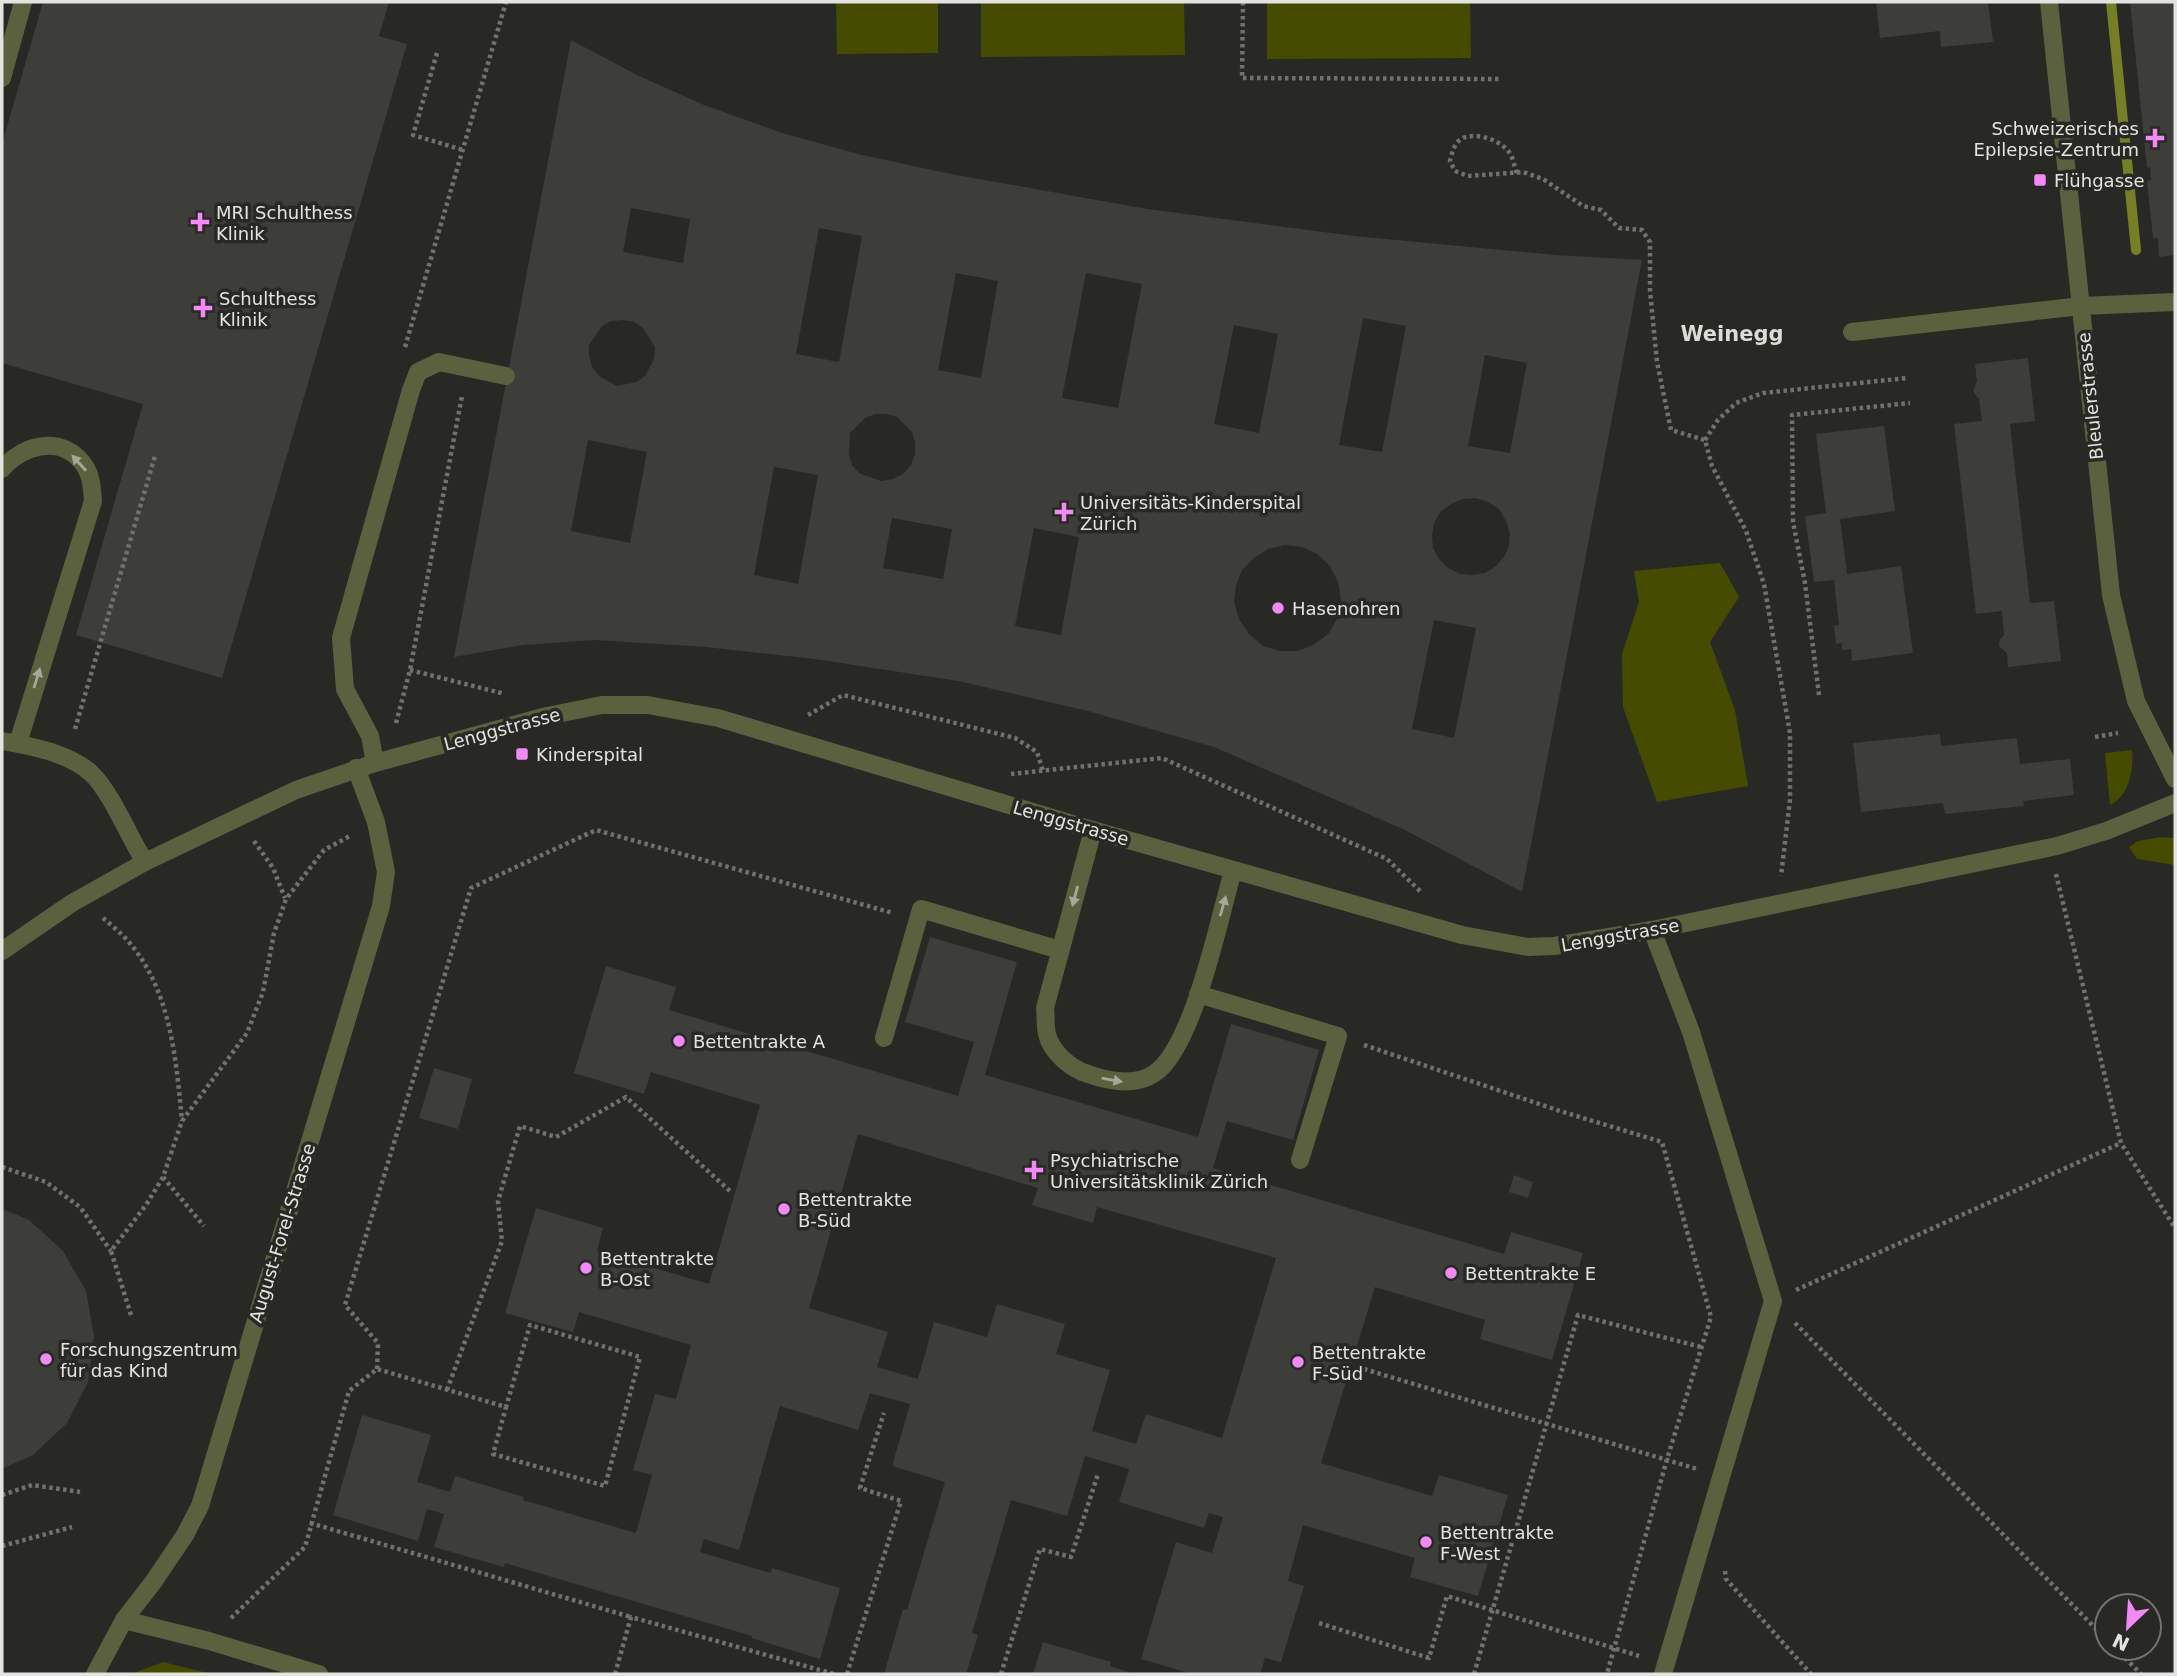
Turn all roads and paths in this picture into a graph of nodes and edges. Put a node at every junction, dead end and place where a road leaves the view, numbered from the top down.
1 (23, 2) edge
2 (1244, 2) edge
3 (2049, 2) edge
4 (437, 53) dead end
5 (2, 78) edge
6 (1499, 79) dead end
7 (463, 150) dead end
8 (1517, 173) junction
9 (2175, 302) edge
10 (2081, 306) junction
11 (1852, 332) dead end
12 (468, 367) junction
13 (506, 376) dead end
14 (1907, 378) dead end
15 (1910, 403) dead end
16 (1705, 440) junction
17 (155, 456) dead end
18 (2, 469) edge
19 (410, 670) junction
20 (505, 694) dead end
21 (1819, 695) dead end
22 (808, 715) dead end
23 (395, 727) dead end
24 (76, 730) dead end
25 (2118, 733) dead end
26 (2095, 737) dead end
27 (10, 742) edge
28 (375, 763) junction
29 (356, 768) junction
30 (1043, 771) junction
31 (1011, 774) dead end
32 (2175, 779) edge
33 (2175, 803) edge
34 (376, 822) junction
35 (1093, 830) junction
36 (253, 841) dead end
37 (145, 862) junction
38 (1233, 870) junction
39 (2055, 870) dead end
40 (1780, 880) dead end
41 (1426, 896) dead end
42 (286, 898) junction
43 (103, 918) dead end
44 (918, 920) junction
45 (1652, 930) junction
46 (1060, 950) junction
47 (2, 951) edge
48 (1198, 994) junction
49 (1338, 1036) junction
50 (884, 1038) dead end
51 (182, 1121) junction
52 (2121, 1143) junction
53 (1300, 1160) dead end
54 (2, 1167) edge
55 (163, 1177) junction
56 (730, 1191) dead end
57 (204, 1226) dead end
58 (2175, 1228) edge
59 (111, 1251) junction
60 (1773, 1301) junction
61 (131, 1315) dead end
62 (1701, 1347) junction
63 (377, 1369) junction
64 (1364, 1369) dead end
65 (447, 1390) junction
66 (506, 1406) junction
67 (884, 1413) dead end
68 (1545, 1423) junction
69 (1667, 1460) junction
70 (1098, 1474) dead end
71 (1721, 1476) junction
72 (80, 1492) dead end
73 (2, 1495) edge
74 (310, 1524) junction
75 (1709, 1525) junction
76 (72, 1527) dead end
77 (2, 1546) edge
78 (1493, 1611) junction
79 (631, 1617) junction
80 (124, 1620) junction
81 (1318, 1623) dead end
82 (2093, 1626) edge
83 (209, 1641) junction
84 (1615, 1649) junction
85 (1665, 1669) edge
86 (95, 1674) edge
87 (319, 1674) edge
88 (615, 1674) edge
89 (834, 1674) edge
90 (847, 1674) edge
91 (1001, 1674) edge
92 (1474, 1674) edge
93 (1607, 1674) edge
94 (1811, 1674) edge

1 - 5 street
2 - 6 path
3 - 10 street, Bleulerstrasse
4 - 7 path
8 - 8 path
8 - 16 path
9 - 10 street
10 - 11 street
10 - 32 street, Bleulerstrasse
12 - 13 street
12 - 19 path
12 - 28 street
14 - 16 path
15 - 21 path
16 - 40 path
17 - 24 path
27 -> 18 street
19 - 20 path
19 - 23 path
22 - 30 path
25 - 26 path
27 - 37 street
28 - 29 street, Lenggstrasse
28 - 35 street, Lenggstrasse
29 - 34 street, August-Forel-Strasse
29 - 37 street, Lenggstrasse
30 - 31 path
30 - 41 path
33 - 45 street, Lenggstrasse
34 - 42 path
34 - 80 street, August-Forel-Strasse
35 - 38 street, Lenggstrasse
35 -> 46 street
36 - 42 path
37 - 47 street, Lenggstrasse
38 - 45 street, Lenggstrasse
48 -> 38 street
39 - 52 path
42 - 51 path
43 - 51 path
44 - 46 street
44 - 50 street
44 - 63 path
45 - 60 street
46 -> 48 street
48 - 49 street
49 - 53 street
49 - 62 path
51 - 55 path
52 - 58 path
52 - 60 path
54 - 59 path
55 - 57 path
55 - 59 path
56 - 65 path
59 - 61 path
60 - 71 street
60 - 82 path
62 - 68 path
62 - 69 path
63 - 65 path
63 - 74 path
64 - 68 path
65 - 66 path
66 - 66 path
67 - 90 path
68 - 69 path
68 - 78 path
69 - 71 path
69 - 84 path
70 - 91 path
71 - 75 street
72 - 73 path
74 - 79 path
74 - 83 path
75 - 85 street
75 - 94 path
76 - 77 path
78 - 81 path
78 - 84 path
78 - 92 path
79 - 88 path
79 - 89 path
80 - 83 street
80 - 86 street, August-Forel-Strasse
83 - 87 street
84 - 85 path
84 - 93 path

